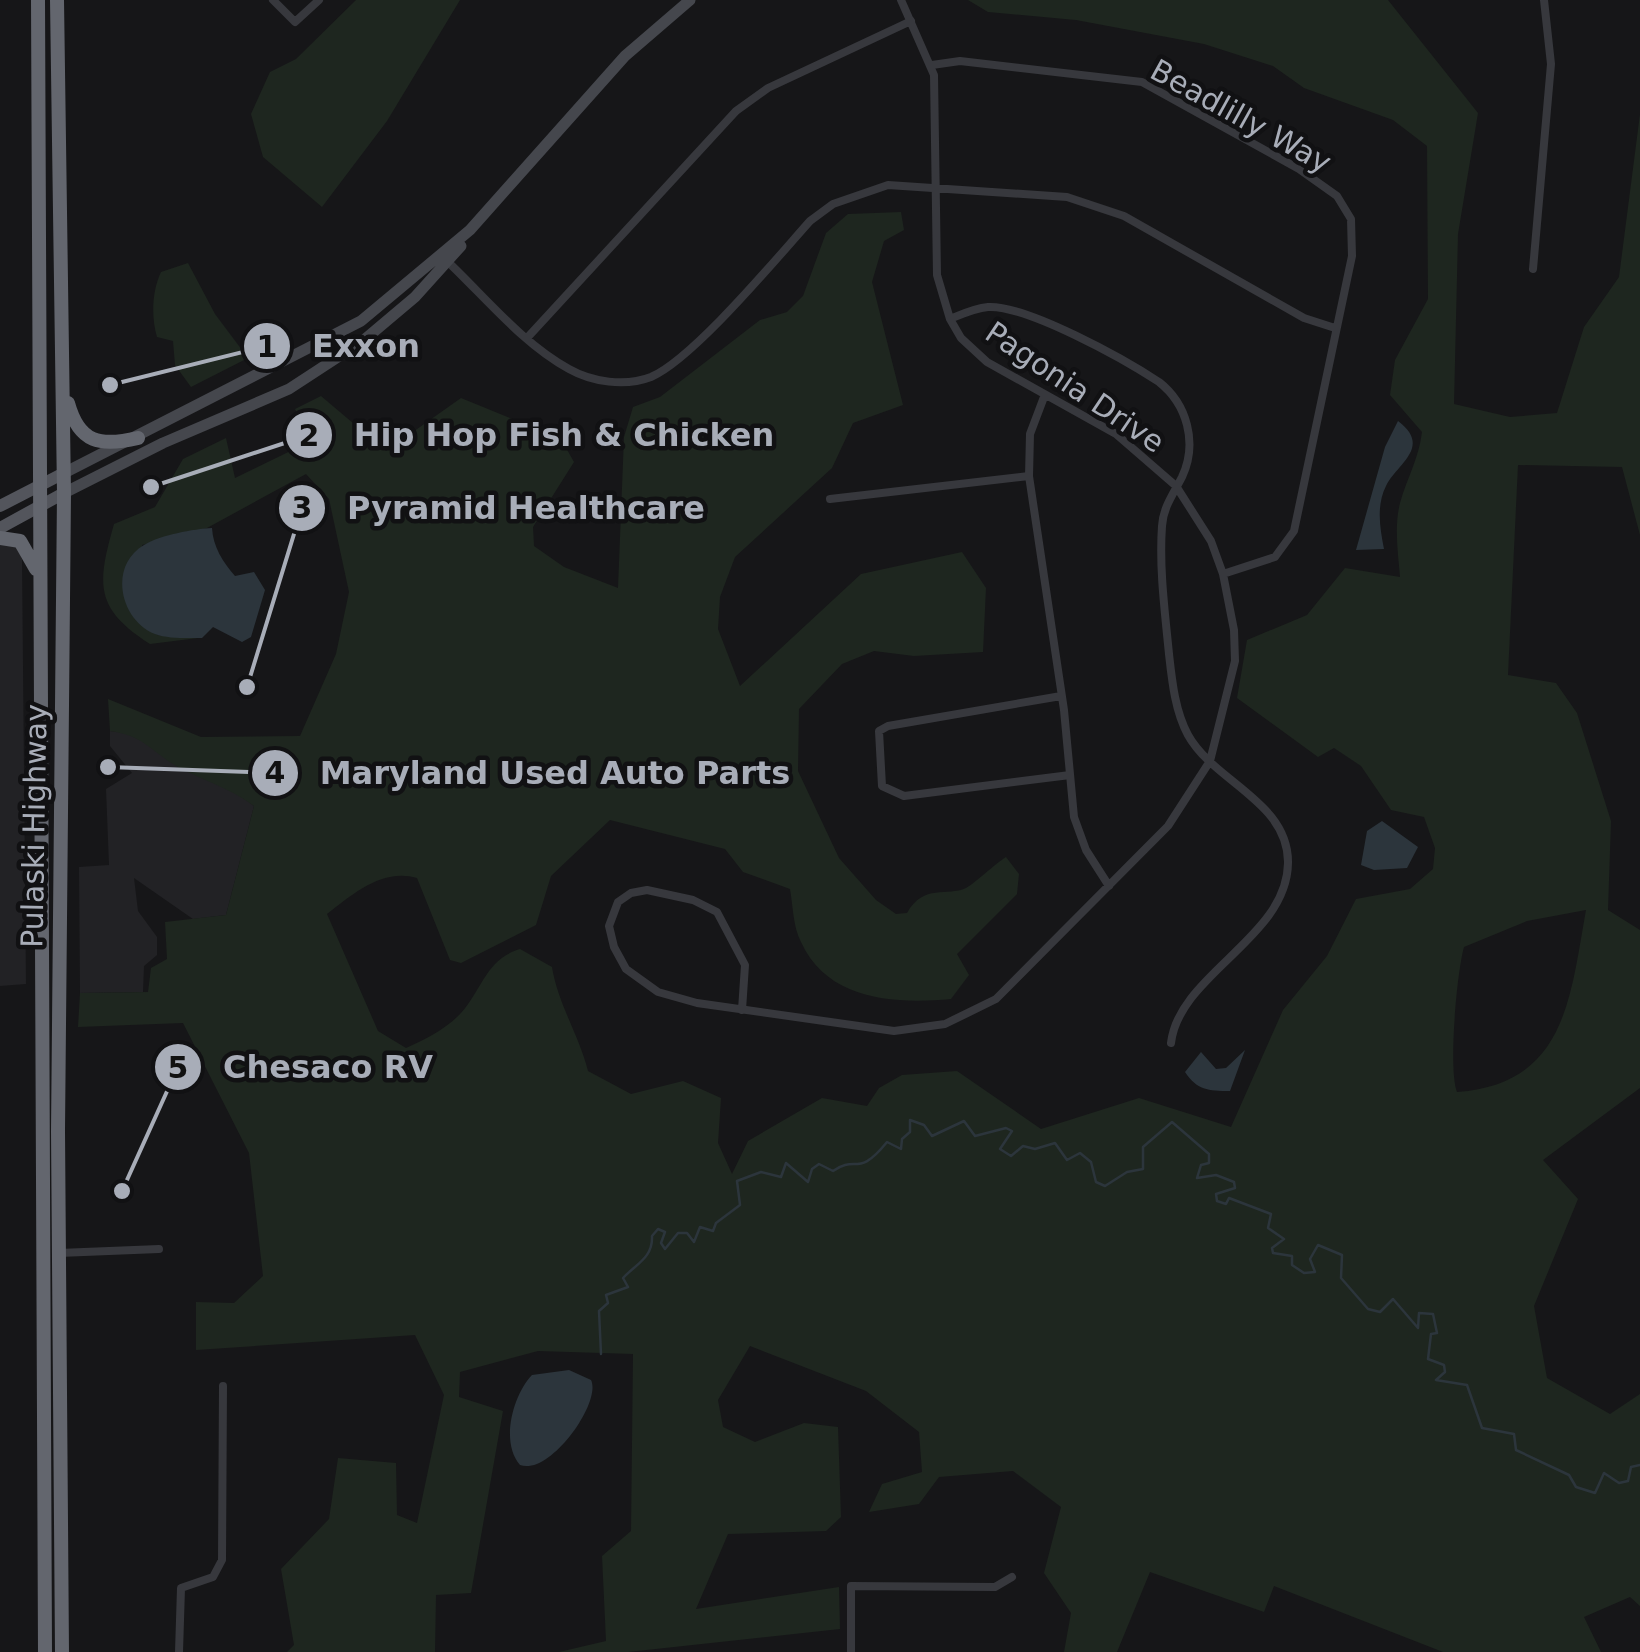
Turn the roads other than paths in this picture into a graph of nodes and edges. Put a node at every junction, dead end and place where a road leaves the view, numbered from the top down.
1 (38, 0) edge
2 (57, 0) edge
3 (273, 0) edge
4 (319, 0) edge
5 (690, 0) edge
6 (901, 0) edge
7 (1544, 0) edge
8 (911, 21) junction
9 (932, 65) junction
10 (520, 172) junction
11 (936, 186) junction
12 (448, 262) junction
13 (1533, 269) dead end
14 (950, 319) junction
15 (1335, 328) junction
16 (528, 338) junction
17 (62, 364) junction
18 (1044, 397) junction
19 (138, 438) junction
20 (64, 472) junction
21 (1030, 476) junction
22 (39, 485) junction
23 (1176, 486) junction
24 (64, 494) junction
25 (830, 499) dead end
26 (0, 506) edge
27 (39, 506) junction
28 (0, 528) edge
29 (0, 538) edge
30 (39, 574) junction
31 (1223, 574) junction
32 (1061, 696) junction
33 (63, 755) junction
34 (39, 756) junction
35 (1210, 761) junction
36 (1070, 774) junction
37 (1109, 886) junction
38 (742, 1010) junction
39 (1171, 1042) dead end
40 (159, 1250) dead end
41 (58, 1253) junction
42 (223, 1386) dead end
43 (1012, 1577) dead end
44 (45, 1652) edge
45 (62, 1652) edge
46 (179, 1652) edge
47 (852, 1652) edge

1 - 22 highway, Pulaski Highway
2 - 17 highway, Pulaski Highway
3 - 4 street
5 - 10 main road
6 - 8 street, Pagonia Drive
7 - 13 street
8 - 9 street, Pagonia Drive
8 - 16 street
9 - 11 street, Pagonia Drive
9 - 15 street, Beadlilly Way
10 - 12 main road
10 - 19 main road
11 - 14 street, Pagonia Drive
11 - 15 street
11 - 16 street
12 - 16 street
12 - 24 main road
14 - 18 street, Pagonia Drive
14 - 23 street
15 - 31 street, Beadlilly Way
17 - 19 highway
17 - 20 highway, Pulaski Highway
18 - 21 street
18 - 23 street, Pagonia Drive
19 - 20 main road
20 - 22 main road
20 - 24 highway, Pulaski Highway
21 - 25 street
21 - 32 street
22 - 26 main road
22 - 27 highway, Pulaski Highway
23 - 31 street, Pagonia Drive
23 - 35 street
24 - 27 main road
24 - 33 highway, Pulaski Highway
27 - 28 main road
27 - 30 highway, Pulaski Highway
29 - 30 highway
30 - 34 highway, Pulaski Highway
31 - 35 street, Pagonia Drive
32 - 36 street
32 - 36 street
33 - 34 highway
33 - 41 highway, Pulaski Highway
34 - 44 highway, Pulaski Highway
35 - 37 street, Pagonia Drive
35 - 39 street
36 - 37 street
37 - 38 street, Pagonia Drive
38 - 38 street, Pagonia Drive
40 - 41 street
41 - 45 highway, Pulaski Highway
42 - 46 street
43 - 47 street

